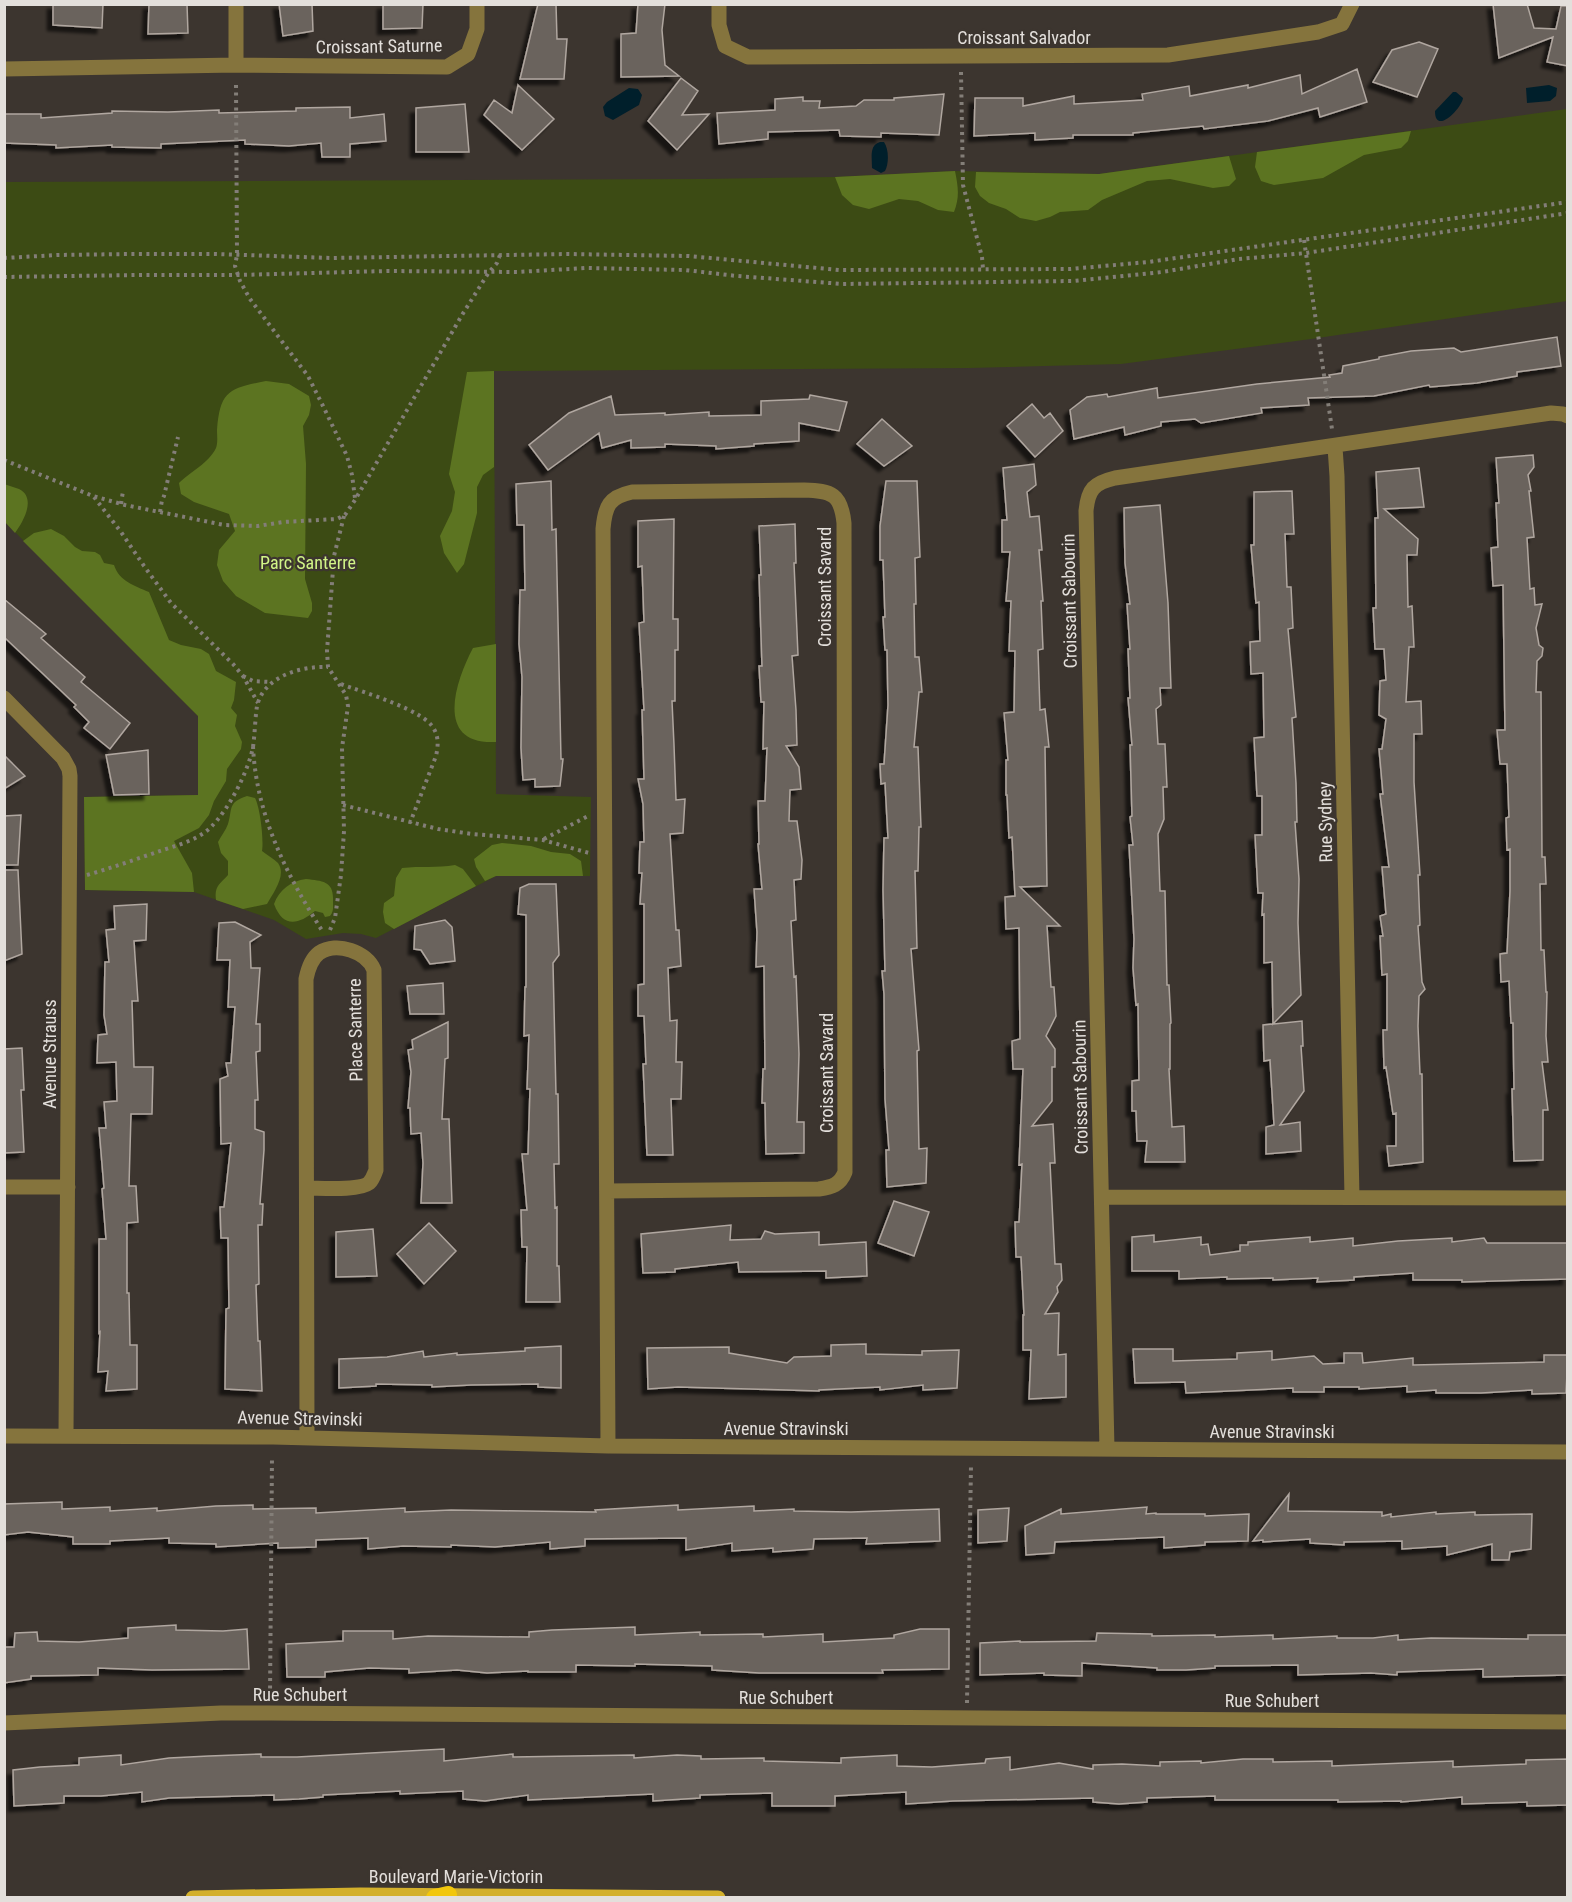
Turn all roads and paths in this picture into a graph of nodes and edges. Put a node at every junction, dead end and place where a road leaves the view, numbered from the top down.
1 (236, 4) edge
2 (477, 4) edge
3 (719, 4) edge
4 (1352, 4) edge
5 (236, 65) junction
6 (4, 69) edge
7 (961, 72) dead end
8 (236, 85) dead end
9 (1568, 202) edge
10 (1568, 213) edge
11 (1304, 240) junction
12 (1306, 253) junction
13 (237, 255) junction
14 (500, 255) junction
15 (4, 258) edge
16 (983, 270) junction
17 (489, 272) junction
18 (238, 275) junction
19 (4, 277) edge
20 (1568, 416) edge
21 (1332, 429) dead end
22 (178, 436) dead end
23 (1335, 447) junction
24 (4, 460) edge
25 (123, 490) dead end
26 (93, 496) junction
27 (355, 500) junction
28 (121, 504) junction
29 (160, 512) junction
30 (345, 515) junction
31 (328, 667) junction
32 (243, 676) junction
33 (271, 682) junction
34 (340, 684) junction
35 (4, 698) edge
36 (258, 703) junction
37 (253, 746) junction
38 (343, 805) junction
39 (591, 814) dead end
40 (410, 823) junction
41 (543, 840) junction
42 (590, 853) dead end
43 (85, 876) dead end
44 (4, 1186) edge
45 (68, 1187) junction
46 (307, 1188) junction
47 (607, 1191) junction
48 (1102, 1197) junction
49 (1352, 1197) junction
50 (1568, 1198) edge
51 (66, 1435) junction
52 (4, 1436) edge
53 (307, 1437) junction
54 (608, 1446) junction
55 (1107, 1449) junction
56 (1568, 1452) edge
57 (272, 1457) dead end
58 (971, 1467) dead end
59 (269, 1699) dead end
60 (967, 1703) dead end
61 (1568, 1722) edge
62 (4, 1723) edge
63 (441, 1896) edge
64 (193, 1898) edge
65 (718, 1898) edge

1 - 5 street
2 - 5 street, Croissant Saturne
3 - 4 street, Croissant Salvador
5 - 6 street, Croissant Saturne
7 - 16 path
8 - 13 path
9 - 11 path
10 - 12 path
11 - 12 path
11 - 16 path
12 - 17 path
12 - 21 path
13 - 14 path
13 - 15 path
13 - 18 path
14 - 16 path
14 - 17 path
17 - 18 path
17 - 27 path
18 - 19 path
18 - 27 path
20 - 23 street, Croissant Sabourin
22 - 29 path
23 - 48 street, Croissant Sabourin
23 - 49 street, Rue Sydney
24 - 26 path
25 - 28 path
26 - 28 path
26 - 32 path
27 - 30 path
28 - 29 path
29 - 30 path
30 - 31 path
31 - 33 path
31 - 34 path
32 - 33 path
32 - 36 path
33 - 36 path
34 - 38 path
34 - 40 path
35 - 45 street, Avenue Strauss
36 - 37 path
37 - 38 path
37 - 43 path
38 - 40 path
39 - 41 path
40 - 41 path
41 - 42 path
44 - 45 street
45 - 51 street, Avenue Strauss
46 - 46 street, Place Santerre
46 - 53 street, Place Santerre
47 - 47 street, Croissant Savard
47 - 54 street, Croissant Savard
48 - 49 street
48 - 55 street, Croissant Sabourin
49 - 50 street
51 - 52 street, Avenue Stravinski
51 - 53 street, Avenue Stravinski
53 - 54 street, Avenue Stravinski
54 - 55 street, Avenue Stravinski
55 - 56 street, Avenue Stravinski
57 - 59 path
58 - 60 path
61 - 62 street, Rue Schubert
63 - 64 main road, Boulevard Marie-Victorin
63 - 65 main road, Boulevard Marie-Victorin

